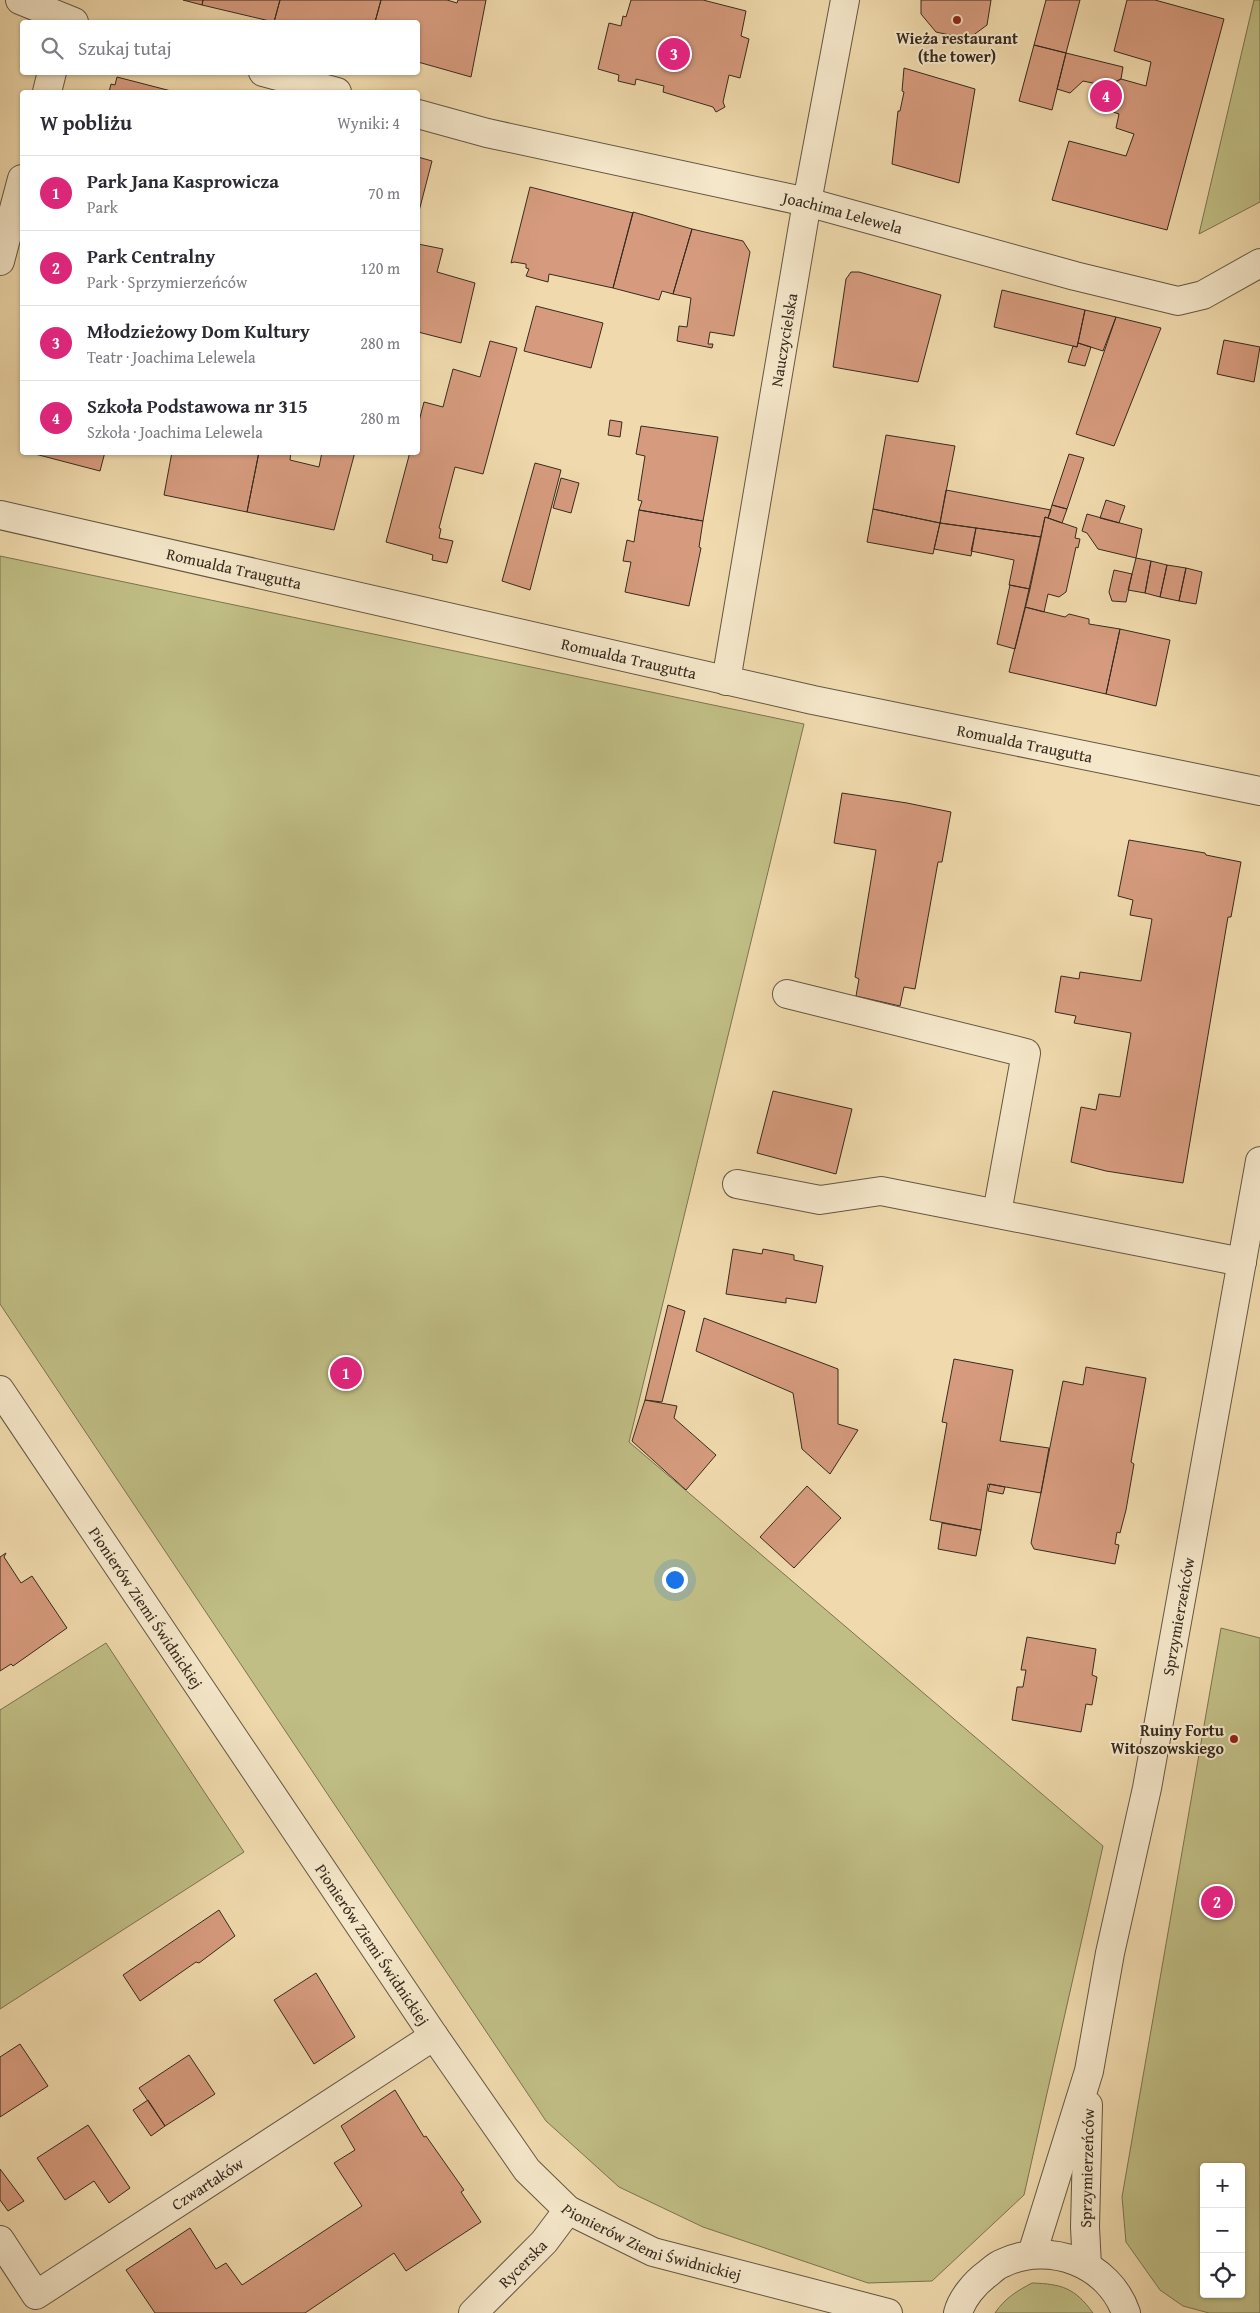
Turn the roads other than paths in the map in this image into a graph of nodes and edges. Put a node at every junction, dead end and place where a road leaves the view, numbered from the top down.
1 (20, 0) edge
2 (845, 0) edge
3 (65, 20) edge
4 (51, 75) edge
5 (274, 75) edge
6 (48, 90) edge
7 (330, 90) edge
8 (420, 115) edge
9 (20, 187) edge
10 (807, 202) junction
11 (0, 261) edge
12 (1260, 263) edge
13 (0, 516) edge
14 (726, 681) junction
15 (1260, 791) edge
16 (787, 994) dead end
17 (1260, 1161) edge
18 (737, 1184) dead end
19 (997, 1213) junction
20 (1242, 1262) junction
21 (0, 1390) edge
22 (434, 2036) junction
23 (1089, 2071) junction
24 (568, 2210) junction
25 (0, 2240) edge
26 (1032, 2254) junction
27 (1087, 2266) junction
28 (473, 2313) edge
29 (888, 2313) edge
30 (958, 2313) edge
31 (1126, 2313) edge

1 - 3 street
2 - 10 street, Nauczycielska
4 - 6 street
5 - 7 street
8 - 10 street, Joachima Lelewela
9 - 11 street
10 - 12 street, Joachima Lelewela
10 - 14 street, Nauczycielska
13 - 14 street, Romualda Traugutta
14 - 15 street, Romualda Traugutta
16 - 19 street
17 - 20 street, Sprzymierzeńców
18 - 19 street
19 - 20 street
20 - 23 street, Sprzymierzeńców
21 - 22 street, Pionierów Ziemi Świdnickiej
22 - 24 street, Pionierów Ziemi Świdnickiej
22 - 25 street, Czwartaków
23 - 26 street, Sprzymierzeńców
23 - 27 street, Sprzymierzeńców
24 - 28 street, Rycerska
24 - 29 street, Pionierów Ziemi Świdnickiej
26 - 27 street
26 - 30 street
27 - 31 street

